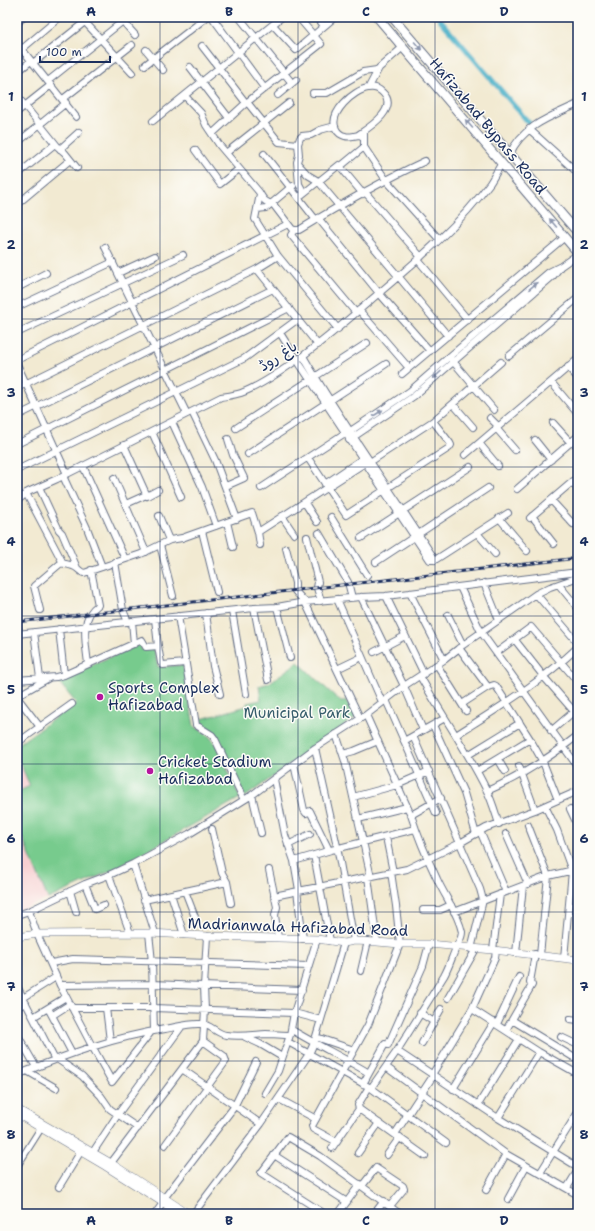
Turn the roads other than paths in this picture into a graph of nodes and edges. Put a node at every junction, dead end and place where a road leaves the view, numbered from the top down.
1 (24, 17) edge
2 (60, 17) edge
3 (91, 17) edge
4 (207, 17) edge
5 (212, 17) edge
6 (239, 17) edge
7 (281, 17) edge
8 (298, 17) edge
9 (317, 17) edge
10 (335, 17) edge
11 (377, 17) edge
12 (392, 17) edge
13 (123, 18) edge
14 (85, 22) junction
15 (17, 23) edge
16 (273, 25) junction
17 (324, 26) junction
18 (314, 35) junction
19 (135, 36) dead end
20 (100, 39) junction
21 (256, 39) junction
22 (17, 42) edge
23 (132, 45) dead end
24 (202, 46) dead end
25 (403, 47) junction
26 (22, 48) junction
27 (146, 50) dead end
28 (238, 53) junction
29 (118, 56) junction
30 (153, 58) junction
31 (32, 62) junction
32 (145, 65) dead end
33 (190, 67) dead end
34 (219, 68) junction
35 (164, 70) dead end
36 (17, 72) edge
37 (132, 73) dead end
38 (284, 74) junction
39 (376, 74) junction
40 (49, 83) junction
41 (202, 83) junction
42 (369, 88) junction
43 (265, 89) junction
44 (381, 91) junction
45 (314, 92) dead end
46 (278, 95) dead end
47 (17, 96) edge
48 (185, 96) junction
49 (65, 101) junction
50 (247, 103) junction
51 (289, 103) dead end
52 (578, 104) edge
53 (25, 106) junction
54 (17, 112) edge
55 (76, 117) dead end
56 (229, 118) junction
57 (153, 121) dead end
58 (264, 123) junction
59 (40, 125) junction
60 (335, 126) junction
61 (529, 129) junction
62 (79, 132) dead end
63 (212, 134) junction
64 (361, 136) junction
65 (17, 143) edge
66 (54, 144) junction
67 (298, 144) junction
68 (364, 148) junction
69 (60, 149) junction
70 (195, 150) dead end
71 (226, 153) junction
72 (264, 154) dead end
73 (510, 154) junction
74 (70, 160) junction
75 (425, 161) dead end
76 (502, 163) junction
77 (298, 164) junction
78 (341, 166) junction
79 (77, 168) dead end
80 (239, 169) junction
81 (578, 173) edge
82 (17, 175) edge
83 (386, 180) junction
84 (318, 181) junction
85 (299, 184) junction
86 (291, 186) junction
87 (364, 193) junction
88 (260, 194) junction
89 (302, 195) junction
90 (20, 201) edge
91 (270, 204) junction
92 (339, 206) junction
93 (257, 209) junction
94 (317, 219) junction
95 (288, 224) junction
96 (294, 230) junction
97 (578, 233) edge
98 (265, 236) junction
99 (565, 237) junction
100 (439, 239) junction
101 (105, 247) dead end
102 (578, 253) edge
103 (183, 255) dead end
104 (155, 256) dead end
105 (278, 256) junction
106 (419, 258) junction
107 (112, 262) junction
108 (257, 269) junction
109 (46, 273) dead end
110 (118, 273) junction
111 (398, 276) junction
112 (123, 283) junction
113 (17, 288) edge
114 (273, 288) junction
115 (379, 293) junction
116 (578, 298) edge
117 (132, 303) junction
118 (17, 307) edge
119 (289, 308) junction
120 (358, 311) junction
121 (298, 319) junction
122 (468, 320) junction
123 (144, 325) junction
124 (338, 329) junction
125 (280, 332) junction
126 (17, 333) edge
127 (448, 336) junction
128 (367, 343) dead end
129 (318, 345) junction
130 (154, 347) junction
131 (430, 351) junction
132 (303, 356) junction
133 (509, 356) dead end
134 (451, 359) junction
135 (578, 359) edge
136 (17, 360) edge
137 (297, 360) junction
138 (501, 362) dead end
139 (17, 364) edge
140 (386, 364) dead end
141 (568, 367) junction
142 (409, 368) junction
143 (166, 370) junction
144 (402, 374) dead end
145 (577, 377) edge
146 (313, 379) junction
147 (551, 382) junction
148 (26, 383) junction
149 (473, 386) junction
150 (17, 388) edge
151 (176, 391) junction
152 (328, 402) junction
153 (453, 404) junction
154 (36, 406) junction
155 (494, 410) dead end
156 (190, 413) junction
157 (578, 414) edge
158 (17, 416) edge
159 (490, 418) dead end
160 (433, 421) junction
161 (172, 422) junction
162 (553, 423) dead end
163 (497, 427) junction
164 (236, 428) dead end
165 (473, 428) dead end
166 (47, 430) junction
167 (152, 432) junction
168 (349, 435) junction
169 (578, 436) edge
170 (228, 439) dead end
171 (535, 440) dead end
172 (479, 443) junction
173 (571, 443) junction
174 (17, 444) edge
175 (124, 446) junction
176 (516, 450) dead end
177 (56, 451) junction
178 (248, 454) dead end
179 (465, 455) dead end
180 (308, 458) junction
181 (551, 460) junction
182 (366, 462) junction
183 (83, 466) junction
184 (498, 466) dead end
185 (470, 467) dead end
186 (17, 470) edge
187 (65, 475) junction
188 (578, 477) edge
189 (114, 478) dead end
190 (572, 482) junction
191 (226, 486) junction
192 (326, 486) junction
193 (39, 487) junction
194 (261, 488) dead end
195 (488, 488) dead end
196 (385, 489) junction
197 (517, 489) dead end
198 (578, 489) edge
199 (158, 490) dead end
200 (26, 493) junction
201 (146, 495) junction
202 (181, 497) dead end
203 (551, 500) junction
204 (17, 501) edge
205 (304, 503) junction
206 (126, 504) junction
207 (401, 513) junction
208 (508, 513) dead end
209 (159, 516) dead end
210 (282, 516) junction
211 (331, 517) dead end
212 (500, 518) junction
213 (238, 519) junction
214 (227, 522) junction
215 (317, 522) dead end
216 (573, 524) dead end
217 (216, 526) junction
218 (202, 531) junction
219 (258, 532) junction
220 (477, 532) junction
221 (319, 533) dead end
222 (294, 534) dead end
223 (416, 536) junction
224 (307, 537) dead end
225 (361, 538) dead end
226 (169, 540) junction
227 (554, 544) dead end
228 (160, 545) junction
229 (260, 545) dead end
230 (233, 547) dead end
231 (286, 548) dead end
232 (527, 551) dead end
233 (146, 552) junction
234 (495, 554) dead end
235 (125, 559) junction
236 (115, 562) junction
237 (376, 562) dead end
238 (63, 564) junction
239 (102, 567) junction
240 (77, 568) junction
241 (91, 570) junction
242 (578, 572) edge
243 (367, 575) dead end
244 (578, 578) edge
245 (484, 583) junction
246 (558, 585) junction
247 (460, 587) junction
248 (217, 592) dead end
249 (410, 593) junction
250 (536, 594) junction
251 (173, 596) dead end
252 (386, 596) junction
253 (361, 597) junction
254 (352, 598) junction
255 (337, 599) junction
256 (321, 601) junction
257 (306, 602) junction
258 (277, 607) junction
259 (254, 608) junction
260 (578, 608) edge
261 (40, 610) dead end
262 (232, 610) junction
263 (206, 613) junction
264 (448, 615) dead end
265 (178, 616) junction
266 (17, 619) edge
267 (155, 619) junction
268 (499, 620) junction
269 (130, 622) junction
270 (85, 626) junction
271 (59, 630) junction
272 (34, 632) junction
273 (481, 632) junction
274 (18, 634) edge
275 (405, 636) junction
276 (515, 640) junction
277 (578, 643) edge
278 (134, 644) junction
279 (158, 646) junction
280 (385, 646) junction
281 (461, 647) junction
282 (578, 647) edge
283 (374, 652) dead end
284 (496, 653) junction
285 (362, 657) junction
286 (290, 658) dead end
287 (444, 660) junction
288 (185, 663) junction
289 (562, 663) junction
290 (88, 664) junction
291 (437, 665) junction
292 (337, 669) junction
293 (64, 675) junction
294 (422, 675) junction
295 (49, 677) junction
296 (544, 677) junction
297 (40, 678) junction
298 (17, 680) edge
299 (268, 680) dead end
300 (578, 682) edge
301 (404, 686) junction
302 (488, 687) junction
303 (524, 692) junction
304 (220, 694) dead end
305 (246, 694) dead end
306 (17, 697) edge
307 (384, 701) junction
308 (507, 703) junction
309 (72, 704) dead end
310 (462, 704) junction
311 (466, 710) dead end
312 (577, 712) edge
313 (366, 714) junction
314 (360, 718) junction
315 (445, 718) junction
316 (520, 723) junction
317 (433, 725) junction
318 (40, 726) junction
319 (423, 730) junction
320 (551, 731) junction
321 (336, 734) junction
322 (456, 735) junction
323 (413, 736) junction
324 (577, 736) edge
325 (530, 740) junction
326 (378, 741) junction
327 (404, 741) junction
328 (17, 743) edge
329 (563, 747) junction
330 (315, 748) junction
331 (343, 754) junction
332 (468, 755) junction
333 (498, 759) junction
334 (543, 762) junction
335 (294, 764) junction
336 (519, 766) dead end
337 (578, 768) edge
338 (429, 771) junction
339 (477, 771) junction
340 (505, 771) dead end
341 (522, 773) junction
342 (419, 776) junction
343 (274, 778) junction
344 (397, 785) junction
345 (487, 791) junction
346 (578, 791) edge
347 (252, 794) junction
348 (353, 797) junction
349 (441, 798) junction
350 (244, 800) junction
351 (558, 800) junction
352 (431, 804) junction
353 (545, 806) junction
354 (407, 807) junction
355 (570, 809) dead end
356 (535, 810) junction
357 (436, 813) dead end
358 (411, 815) junction
359 (358, 819) junction
360 (499, 824) junction
361 (528, 825) dead end
362 (578, 826) edge
363 (212, 829) dead end
364 (415, 829) junction
365 (478, 832) junction
366 (261, 833) dead end
367 (310, 834) dead end
368 (506, 834) dead end
369 (386, 837) junction
370 (363, 842) junction
371 (460, 843) junction
372 (288, 845) junction
373 (337, 849) junction
374 (329, 850) junction
375 (314, 855) junction
376 (428, 858) junction
377 (294, 861) junction
378 (133, 864) junction
379 (269, 870) dead end
380 (575, 870) edge
381 (392, 872) junction
382 (109, 875) junction
383 (548, 876) junction
384 (368, 877) junction
385 (227, 882) junction
386 (343, 882) junction
387 (85, 884) junction
388 (525, 885) junction
389 (320, 886) junction
390 (298, 890) junction
391 (185, 891) junction
392 (70, 892) junction
393 (506, 892) junction
394 (171, 894) junction
395 (500, 894) junction
396 (274, 896) junction
397 (144, 900) junction
398 (483, 900) junction
399 (231, 903) dead end
400 (451, 905) junction
401 (104, 906) dead end
402 (423, 910) dead end
403 (29, 911) junction
404 (76, 912) dead end
405 (454, 912) junction
406 (17, 915) edge
407 (195, 917) dead end
408 (130, 933) junction
409 (152, 933) junction
410 (37, 934) junction
411 (184, 935) junction
412 (207, 936) junction
413 (17, 937) edge
414 (278, 938) junction
415 (303, 939) junction
416 (317, 939) junction
417 (330, 941) junction
418 (354, 941) junction
419 (368, 941) junction
420 (377, 942) junction
421 (344, 943) junction
422 (400, 944) junction
423 (430, 944) junction
424 (456, 947) junction
425 (474, 949) junction
426 (494, 950) junction
427 (516, 953) junction
428 (538, 955) junction
429 (564, 958) junction
430 (578, 960) edge
431 (152, 962) junction
432 (205, 962) junction
433 (51, 963) junction
434 (309, 966) junction
435 (360, 971) dead end
436 (56, 977) junction
437 (519, 977) dead end
438 (60, 984) junction
439 (152, 984) junction
440 (204, 986) junction
441 (18, 989) edge
442 (302, 990) junction
443 (66, 997) junction
444 (448, 998) dead end
445 (24, 1000) junction
446 (71, 1006) junction
447 (17, 1007) edge
448 (48, 1008) junction
449 (106, 1008) junction
450 (153, 1008) junction
451 (441, 1009) dead end
452 (472, 1009) junction
453 (205, 1010) junction
454 (294, 1013) junction
455 (420, 1013) junction
456 (53, 1015) junction
457 (33, 1017) junction
458 (570, 1019) dead end
459 (321, 1020) junction
460 (512, 1020) junction
461 (578, 1020) edge
462 (434, 1022) junction
463 (496, 1023) junction
464 (204, 1024) junction
465 (182, 1026) junction
466 (506, 1030) junction
467 (153, 1031) junction
468 (291, 1032) junction
469 (17, 1034) edge
470 (243, 1036) junction
471 (561, 1037) dead end
472 (519, 1039) junction
473 (315, 1040) junction
474 (110, 1041) junction
475 (203, 1041) junction
476 (288, 1042) junction
477 (422, 1043) dead end
478 (578, 1045) edge
479 (92, 1046) junction
480 (354, 1050) junction
481 (397, 1051) junction
482 (538, 1052) junction
483 (72, 1053) junction
484 (308, 1054) junction
485 (282, 1057) junction
486 (56, 1059) junction
487 (348, 1060) junction
488 (578, 1060) edge
489 (256, 1062) dead end
490 (17, 1066) edge
491 (36, 1067) junction
492 (386, 1067) junction
493 (182, 1069) junction
494 (22, 1072) edge
495 (342, 1072) junction
496 (370, 1073) junction
497 (578, 1074) edge
498 (433, 1076) junction
499 (368, 1086) junction
500 (207, 1087) junction
501 (56, 1088) dead end
502 (453, 1089) junction
503 (265, 1093) dead end
504 (422, 1093) junction
505 (279, 1099) junction
506 (478, 1105) junction
507 (234, 1106) junction
508 (17, 1109) edge
509 (359, 1110) junction
510 (578, 1112) edge
511 (17, 1114) edge
512 (118, 1114) junction
513 (407, 1115) junction
514 (498, 1118) junction
515 (316, 1119) junction
516 (379, 1123) junction
517 (261, 1124) junction
518 (41, 1128) junction
519 (138, 1128) junction
520 (397, 1135) junction
521 (337, 1142) junction
522 (446, 1143) dead end
523 (165, 1145) dead end
524 (332, 1148) dead end
525 (80, 1151) junction
526 (93, 1152) junction
527 (554, 1152) junction
528 (358, 1153) dead end
529 (506, 1154) junction
530 (274, 1155) junction
531 (387, 1155) dead end
532 (425, 1156) dead end
533 (111, 1163) junction
534 (17, 1166) edge
535 (526, 1166) junction
536 (578, 1167) edge
537 (578, 1170) edge
538 (540, 1173) junction
539 (361, 1185) junction
540 (58, 1187) dead end
541 (567, 1188) junction
542 (486, 1190) dead end
543 (578, 1194) edge
544 (508, 1199) dead end
545 (164, 1200) junction
546 (384, 1201) junction
547 (347, 1202) junction
548 (390, 1206) junction
549 (155, 1214) edge
550 (181, 1214) edge
551 (189, 1214) edge
552 (193, 1214) edge
553 (325, 1214) edge
554 (338, 1214) edge
555 (374, 1214) edge
556 (400, 1214) edge

1 - 15 street
2 - 26 street
3 - 14 street
4 - 30 street
5 - 28 street
6 - 21 street
7 - 16 street
8 - 18 street
9 - 17 street
10 - 17 street
11 - 25 highway, Hafizabad Bypass Road
12 -> 73 highway, Hafizabad Bypass Road
13 - 19 street
13 - 20 street
14 - 20 street
14 - 31 street
16 - 18 street
16 - 21 street
17 - 18 street
18 - 38 street
20 - 29 street
20 - 40 street
21 - 28 street
21 - 38 street
22 - 26 street
23 - 29 street
24 - 34 street
25 - 39 street
76 -> 25 highway, Hafizabad Bypass Road
26 - 31 street
27 - 30 street
28 - 34 street
28 - 43 street
29 - 37 street
29 - 49 street
30 - 32 street
30 - 35 street
31 - 36 street
31 - 40 street
33 - 41 street
34 - 41 street
34 - 50 street
38 - 43 street
38 - 46 street
39 - 42 street
39 - 44 street
39 - 45 street
40 - 49 street
40 - 53 street
41 - 48 street
41 - 56 street
42 - 44 street
42 - 60 street
43 - 50 street
44 - 64 street
47 - 53 street
48 - 57 street
48 - 63 street
49 - 55 street
49 - 59 street
50 - 56 street
50 - 58 street
51 - 58 street
52 - 61 street
53 - 54 street
53 - 59 street
56 - 63 street
58 - 67 street
58 - 71 street
59 - 65 street
59 - 66 street
60 - 64 street
60 - 67 street
61 - 73 street
61 - 81 street
62 - 69 street
63 - 71 street
64 - 68 street
66 - 69 street
66 - 82 street
67 - 77 street
68 - 78 street
68 - 83 street
69 - 74 street
70 - 80 street
71 - 80 street
72 - 86 street
73 - 97 highway, Hafizabad Bypass Road
74 - 79 street
74 - 90 street
75 - 83 street
99 -> 76 highway, Hafizabad Bypass Road
76 - 100 street, باغ روڈ
77 - 84 street
77 - 85 street
78 - 84 street
78 - 87 street
80 - 88 street
83 - 87 street
83 - 100 street
84 - 89 street
84 - 92 street
85 - 86 street
85 - 89 street
86 - 89 street
86 - 91 street
87 - 92 street
87 - 106 street
88 - 91 street
88 - 93 street
89 - 94 street
91 - 93 street
91 - 95 street
92 - 94 street
92 - 111 street
93 - 98 street
94 - 96 street
94 - 115 street
95 - 96 street
95 - 98 street
96 - 120 street
98 - 105 street
98 - 117 street
99 - 102 highway, Hafizabad Bypass Road
99 - 122 street
100 - 106 street, باغ روڈ
101 - 107 street
102 - 134 street
103 - 112 street
104 - 110 street
105 - 108 street
105 - 124 street
106 - 111 street, باغ روڈ
106 - 122 street
107 - 110 street
107 - 118 street
108 - 114 street
108 - 123 street
109 - 113 street
110 - 112 street
111 - 115 street, باغ روڈ
111 - 127 street
112 - 117 street
112 - 126 street
114 - 119 street
114 - 130 street
115 - 120 street, باغ روڈ
115 - 131 street
116 - 133 street
117 - 123 street
117 - 136 street
119 - 121 street
119 - 143 street
120 - 124 street, باغ روڈ
120 - 142 street
121 - 125 street
121 - 129 street
122 - 127 street
123 - 130 street
123 - 148 street
124 - 129 street, باغ روڈ
125 - 137 street
125 - 151 street
127 - 131 street
128 - 146 street
129 - 132 street, باغ روڈ
130 - 143 street
130 - 154 street
131 - 142 street
132 - 137 street, باغ روڈ
132 - 146 street
134 - 149 street
134 - 168 street
135 - 141 street
137 - 146 street
137 - 156 street, باغ روڈ
138 - 149 street
139 - 148 street
140 - 152 street
141 - 145 street
141 - 147 street
142 - 144 street
143 - 151 street
143 - 166 street
146 - 152 street
146 - 164 street
147 - 157 street
147 - 163 street
148 - 150 street
148 - 154 street
149 - 153 street
149 - 155 street
151 - 156 street
151 - 177 street
152 - 168 street
152 - 178 street
153 - 160 street
153 - 165 street
154 - 158 street
154 - 166 street
156 - 161 street, باغ روڈ
156 - 191 street
159 - 163 street
160 - 182 street
160 - 196 street
161 - 167 street, باغ روڈ
161 - 217 street
162 - 173 street
163 - 172 street
163 - 176 street
166 - 174 street
166 - 177 street
167 - 175 street, باغ روڈ
167 - 202 street
168 - 180 street
168 - 182 street
169 - 173 street
170 - 191 street
171 - 181 street
172 - 179 street
172 - 184 street
173 - 181 street
175 - 183 street, باغ روڈ
175 - 201 street
177 - 186 street
177 - 187 street
180 - 192 street
180 - 194 street
181 - 197 street
182 - 192 street
182 - 196 street
183 - 187 street, باغ روڈ
183 - 235 street
185 - 207 street
187 - 193 street, باغ روڈ
187 - 239 street
188 - 190 street
189 - 206 street
190 - 198 street
190 - 203 street
191 - 213 street
192 - 196 street
192 - 205 street
193 - 200 street, باغ روڈ
193 - 240 street
195 - 223 street
196 - 207 street
199 - 201 street
200 - 204 street, باغ روڈ
200 - 238 street
201 - 206 street
203 - 216 street
203 - 227 street
205 - 210 street
205 - 215 street
206 - 233 street
207 - 223 street
207 - 225 street
208 - 212 street
209 - 226 street
210 - 219 street
210 - 222 street
211 - 243 street
212 - 220 street
212 - 232 street
213 - 214 street
213 - 219 street
214 - 217 street
214 - 230 street
217 - 218 street
218 - 226 street
218 - 248 street
219 - 229 street
220 - 223 street
220 - 234 street
221 - 254 street
223 - 237 street
224 - 256 street
226 - 228 street
228 - 233 street
228 - 251 street
231 - 257 street
233 - 235 street
235 - 236 street
236 - 239 street
236 - 269 street
238 - 240 street
238 - 261 street
239 - 241 street
240 - 241 street
241 - 270 street
242 - 245 street
244 - 246 street
245 - 247 street
245 - 268 street
246 - 250 street
246 - 260 street
247 - 249 street
247 - 273 street
249 - 252 street
249 - 287 street
250 - 268 street
250 - 277 street
252 - 253 street
252 - 275 street
253 - 254 street
253 - 280 street
254 - 255 street
255 - 256 street
255 - 285 street
256 - 257 street
257 - 258 street
257 - 292 street
258 - 259 street
258 - 286 street
259 - 262 street
259 - 299 street
262 - 263 street
262 - 305 street
263 - 265 street
263 - 304 street
264 - 281 street
265 - 267 street
265 - 288 street
266 - 274 street
267 - 269 street
267 - 279 street
268 - 273 street
269 - 270 street
269 - 278 street
270 - 271 street
270 - 290 street
271 - 272 street
271 - 293 street
272 - 274 street
272 - 297 street
273 - 281 street
273 - 284 street
275 - 280 street
275 - 294 street
276 - 284 street
276 - 289 street
276 - 296 street
278 - 279 street
278 - 290 street
279 - 288 street
280 - 283 street
280 - 301 street
281 - 287 street
281 - 302 street
282 - 289 street
284 - 303 street
285 - 292 street
285 - 307 street
287 - 291 street
288 - 350 street
289 - 296 street
289 - 300 street
290 - 293 street
291 - 294 street
291 - 310 street
292 - 314 street
293 - 295 street
294 - 301 street
294 - 315 street
295 - 297 street
295 - 306 street
296 - 303 street
296 - 312 street
297 - 298 street
301 - 307 street
301 - 319 street
302 - 308 street
302 - 310 street
303 - 308 street
303 - 320 street
306 - 318 street
307 - 313 street
307 - 327 street
308 - 316 street
308 - 322 street
309 - 318 street
310 - 311 street
312 - 320 street
313 - 314 street
313 - 326 street
314 - 321 street
315 - 317 street
315 - 322 street
316 - 325 street
316 - 332 street
317 - 319 street
317 - 365 street
318 - 328 street
319 - 323 street
320 - 329 street
321 - 330 street
321 - 331 street
322 - 332 street
323 - 327 street
323 - 338 street
324 - 329 street
325 - 333 street
325 - 334 street
326 - 331 street
326 - 344 street
327 - 342 street
329 - 334 street
329 - 337 street
330 - 335 street
330 - 373 street
331 - 348 street
332 - 339 street
333 - 339 street
333 - 340 street
334 - 341 street
334 - 351 street
335 - 343 street
335 - 374 street
336 - 341 street
338 - 342 street
338 - 349 street
339 - 345 street
341 - 345 street
341 - 356 street
342 - 344 street
342 - 352 street
343 - 347 street
343 - 372 street
344 - 348 street
344 - 354 street
345 - 360 street
346 - 351 street
347 - 350 street
347 - 366 street
348 - 359 street
349 - 352 street
349 - 371 street
350 - 378 street
351 - 353 street
352 - 357 street
352 - 358 street
353 - 356 street
353 - 380 street
354 - 358 street
354 - 359 street
355 - 362 street
356 - 360 street
358 - 364 street
359 - 370 street
360 - 365 street
361 - 383 street
363 - 385 street
364 - 369 street
364 - 376 street
365 - 371 street
365 - 393 street
367 - 372 street
368 - 388 street
369 - 370 street
369 - 381 street
370 - 373 street
370 - 384 street
371 - 376 street
371 - 398 street
372 - 377 street
373 - 374 street
373 - 386 street
374 - 375 street
375 - 377 street
375 - 389 street
376 - 381 street
376 - 400 street
377 - 390 street
378 - 382 street
378 - 397 street
379 - 396 street
380 - 383 street
380 - 429 street
381 - 384 street
381 - 422 street
382 - 387 street
382 - 408 street
383 - 388 street
383 - 428 street
384 - 386 street
384 - 420 street
385 - 391 street
385 - 399 street
386 - 389 street
386 - 418 street
387 - 392 street
387 - 401 street
388 - 393 street
388 - 427 street
389 - 390 street
389 - 417 street
390 - 396 street
390 - 415 street
391 - 394 street
391 - 407 street
392 - 403 street
392 - 404 street
393 - 395 street
394 - 397 street
394 - 411 street
395 - 398 street
395 - 426 street
396 - 414 street
397 - 409 street
398 - 405 street
398 - 425 street
400 - 402 street
400 - 405 street
403 - 406 street
403 - 410 street
405 - 424 street
408 - 409 main road, Madrianwala Hafizabad Road
408 - 410 main road, Madrianwala Hafizabad Road
409 - 411 main road, Madrianwala Hafizabad Road
409 - 431 street
410 - 413 main road, Madrianwala Hafizabad Road
410 - 433 street
411 - 412 main road, Madrianwala Hafizabad Road
412 - 414 main road, Madrianwala Hafizabad Road
412 - 432 street
414 - 415 main road, Madrianwala Hafizabad Road
415 - 416 main road, Madrianwala Hafizabad Road
416 - 417 main road, Madrianwala Hafizabad Road
416 - 434 street
417 - 421 main road, Madrianwala Hafizabad Road
418 - 419 main road, Madrianwala Hafizabad Road
418 - 421 main road, Madrianwala Hafizabad Road
419 - 420 main road, Madrianwala Hafizabad Road
419 - 435 street
420 - 422 main road, Madrianwala Hafizabad Road
421 - 459 street
422 - 423 main road, Madrianwala Hafizabad Road
422 - 480 street
423 - 424 main road, Madrianwala Hafizabad Road
423 - 496 street
424 - 425 main road, Madrianwala Hafizabad Road
424 - 455 street
425 - 426 main road, Madrianwala Hafizabad Road
425 - 444 street
426 - 427 main road, Madrianwala Hafizabad Road
426 - 452 street
427 - 428 main road, Madrianwala Hafizabad Road
428 - 429 main road, Madrianwala Hafizabad Road
428 - 460 street
429 - 430 main road, Madrianwala Hafizabad Road
431 - 432 street
431 - 433 street
431 - 439 street
432 - 434 street
432 - 440 street
433 - 436 street
434 - 442 street
436 - 438 street
436 - 445 street
437 - 463 street
438 - 439 street
438 - 443 street
439 - 440 street
439 - 450 street
440 - 442 street
440 - 453 street
441 - 445 street
442 - 454 street
443 - 446 street
443 - 448 street
445 - 447 street
445 - 457 street
446 - 449 street
446 - 456 street
446 - 479 street
448 - 456 street
448 - 457 street
449 - 450 street
449 - 474 street
450 - 453 street
450 - 467 street
451 - 462 street
452 - 463 street
452 - 498 street
453 - 454 street
453 - 464 street
454 - 459 street
454 - 468 street
455 - 462 street
455 - 481 street
456 - 483 street
457 - 486 street
458 - 461 street
459 - 473 street
460 - 466 street
460 - 488 street
462 - 477 street
463 - 466 street
463 - 502 street
464 - 465 street
464 - 470 street
464 - 475 street
465 - 467 street
465 - 512 street
466 - 472 street
467 - 474 street
467 - 479 street
468 - 470 street
468 - 473 street
468 - 476 street
469 - 491 street
470 - 485 street
471 - 478 street
472 - 482 street
472 - 506 street
473 - 480 street
473 - 484 street
473 - 487 street
474 - 479 street
475 - 493 street
475 - 500 street
476 - 484 street
476 - 485 street
479 - 483 street
480 - 487 street
481 - 492 street
481 - 498 street
482 - 497 street
482 - 514 street
483 - 486 street
484 - 495 street
484 - 505 street
485 - 503 street
486 - 491 street
486 - 512 street
487 - 495 street
487 - 496 street
489 - 507 street
490 - 494 street
491 - 494 street
492 - 499 street
492 - 504 street
493 - 500 street
493 - 519 street
494 - 501 street
495 - 499 street
495 - 515 street
496 - 499 street
498 - 502 street
498 - 504 street
499 - 509 street
499 - 513 street
500 - 507 street
500 - 523 street
502 - 506 street
504 - 513 street
504 - 529 street
505 - 515 street
505 - 517 street
506 - 514 street
507 - 517 street
507 - 545 street
508 - 526 main road
509 - 516 street
509 - 521 street
510 - 527 street
511 - 518 main road
512 - 519 street
512 - 526 street
513 - 520 street
513 - 522 street
514 - 527 street
515 - 521 street
516 - 520 street
516 - 528 street
517 - 552 street
518 - 525 main road
518 - 534 street
519 - 533 street
520 - 531 street
520 - 532 street
521 - 524 street
525 - 540 street
525 - 545 main road
526 - 533 main road
527 - 536 street
527 - 538 street
529 - 535 street
529 - 542 street
530 - 539 street
530 - 547 street
530 - 553 street
533 - 545 main road
535 - 538 street
535 - 544 street
537 - 541 street
538 - 541 street
539 - 546 street
539 - 547 street
539 - 548 street
541 - 543 street
545 - 549 street
545 - 550 main road
545 - 551 main road
546 - 548 street
546 - 555 street
547 - 554 street
548 - 556 street

